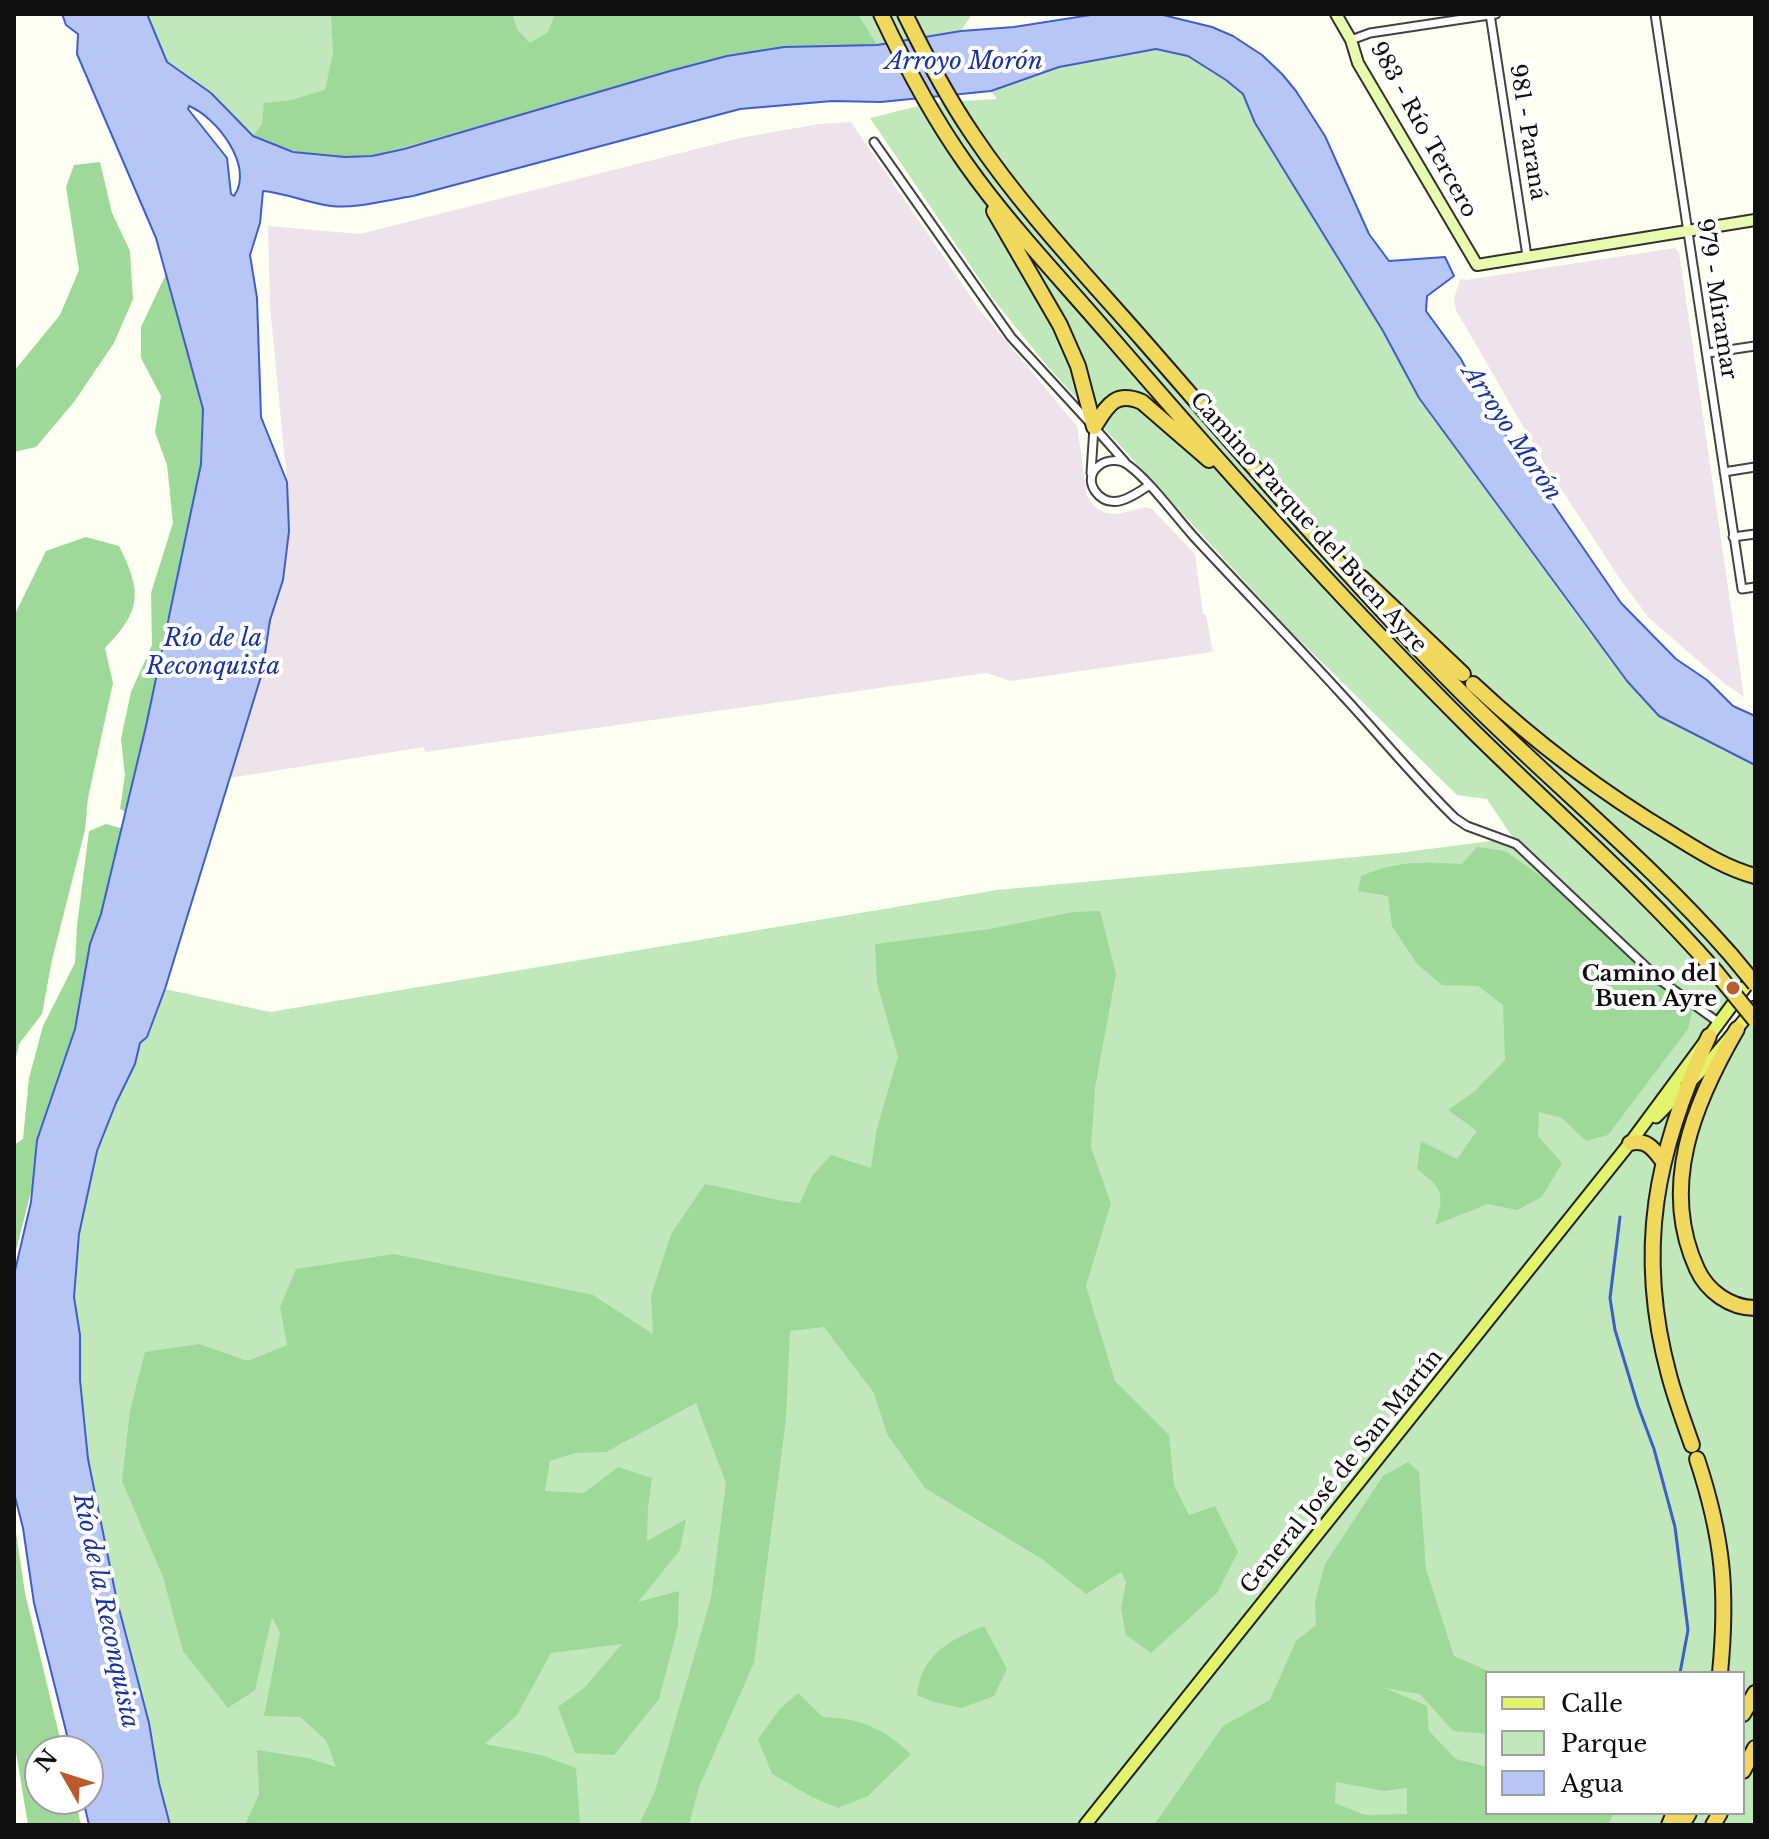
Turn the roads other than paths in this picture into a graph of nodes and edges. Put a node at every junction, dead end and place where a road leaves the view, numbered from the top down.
1 (881, 14) edge
2 (905, 14) edge
3 (1336, 14) edge
4 (1492, 14) edge
5 (1655, 14) edge
6 (1351, 40) junction
7 (874, 142) dead end
8 (967, 165) junction
9 (1755, 220) edge
10 (1687, 232) junction
11 (1527, 256) junction
12 (1755, 346) edge
13 (1708, 353) junction
14 (1094, 427) junction
15 (1126, 463) junction
16 (1755, 467) edge
17 (1724, 472) junction
18 (1091, 475) junction
19 (1148, 486) junction
20 (1254, 500) junction
21 (1285, 504) junction
22 (1755, 534) edge
23 (1733, 537) junction
24 (1755, 587) edge
25 (1755, 876) edge
26 (1755, 974) edge
27 (1755, 984) edge
28 (1755, 1007) edge
29 (1755, 1020) edge
30 (1718, 1022) junction
31 (1737, 1029) junction
32 (1709, 1036) junction
33 (1685, 1088) junction
34 (1630, 1143) junction
35 (1662, 1160) junction
36 (1755, 1308) edge
37 (1720, 1671) edge
38 (1755, 1693) edge
39 (1745, 1710) edge
40 (1755, 1748) edge
41 (1745, 1767) edge
42 (1085, 1825) edge

1 - 8 highway, Camino Parque del Buen Ayre
2 - 21 highway, Camino Parque del Buen Ayre
3 - 6 street, 983 - Río Tercero
4 - 6 street
4 - 11 street, 981 - Paraná
5 - 10 street, 979 - Miramar
6 - 11 street, 983 - Río Tercero
7 - 14 street
8 - 14 highway
8 - 20 highway, Camino Parque del Buen Ayre
9 - 10 street
10 - 11 street
10 - 13 street, 979 - Miramar
12 - 13 street
13 - 17 street, 979 - Miramar
14 - 15 street
14 - 18 street
14 - 20 highway
15 - 18 street
15 - 19 street
16 - 17 street
17 - 23 street, 979 - Miramar
18 - 19 street
19 - 30 street
20 - 29 highway, Camino Parque del Buen Ayre, bridge
21 - 25 highway
21 - 27 highway, Camino Parque del Buen Ayre, bridge
22 - 23 street
23 - 24 street, 979 - Miramar
26 - 30 main road, General José de San Martín
28 - 31 main road, General José de San Martín
30 - 32 main road, General José de San Martín
31 - 33 main road, General José de San Martín
31 - 36 highway
32 - 33 highway
32 - 34 main road, General José de San Martín
33 - 34 main road, General José de San Martín
33 - 35 highway
34 - 35 highway
34 - 42 main road, General José de San Martín
35 - 37 highway
38 - 39 highway
40 - 41 highway

